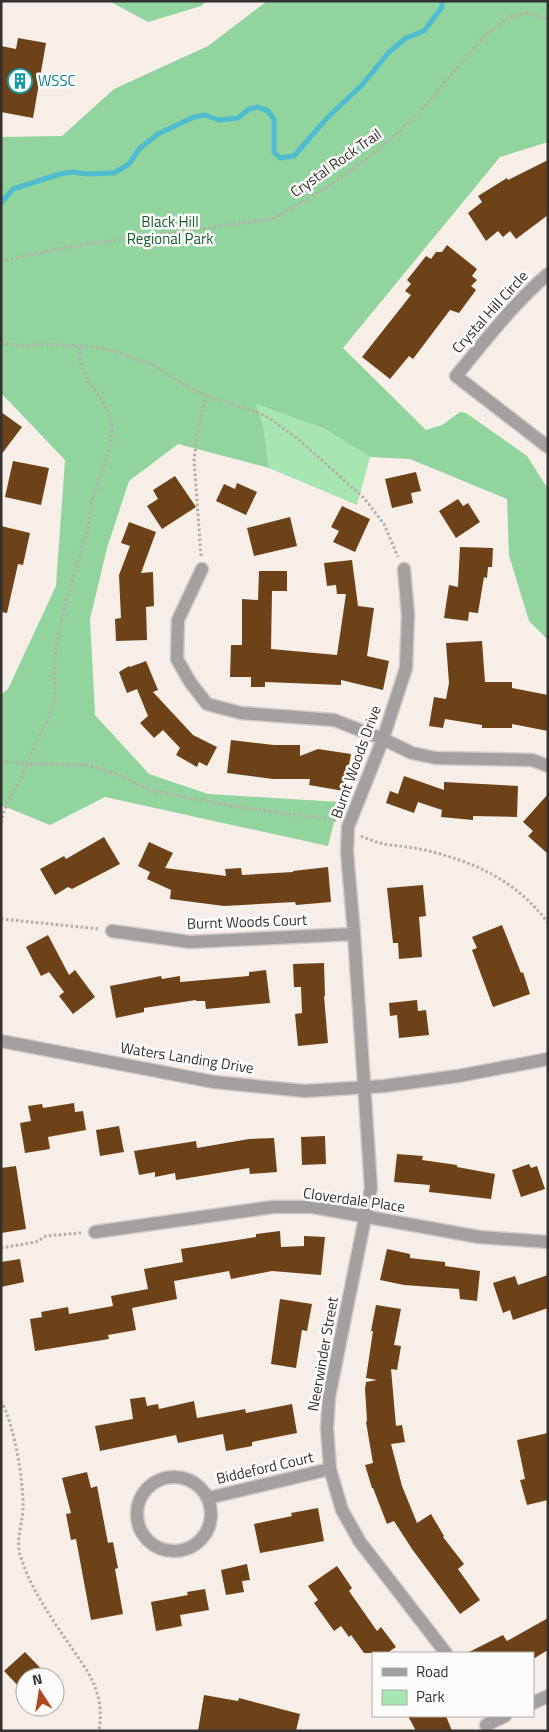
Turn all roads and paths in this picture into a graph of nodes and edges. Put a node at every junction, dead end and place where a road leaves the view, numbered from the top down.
1 (548, 19) edge
2 (1, 261) edge
3 (548, 274) edge
4 (1, 343) edge
5 (80, 347) junction
6 (206, 396) junction
7 (548, 447) edge
8 (202, 569) joint
9 (404, 569) joint
10 (384, 739) junction
11 (1, 760) edge
12 (26, 764) junction
13 (548, 766) edge
14 (1, 823) edge
15 (348, 828) junction
16 (1, 919) edge
17 (548, 923) edge
18 (112, 931) joint
19 (354, 934) junction
20 (1, 1041) edge
21 (548, 1059) edge
22 (365, 1088) junction
23 (366, 1216) junction
24 (95, 1232) joint
25 (548, 1242) edge
26 (1, 1248) edge
27 (1, 1402) edge
28 (330, 1469) junction
29 (208, 1498) junction
30 (445, 1652) edge
31 (548, 1696) edge
32 (534, 1703) edge
33 (502, 1717) edge
34 (485, 1724) edge
35 (99, 1731) edge

1 - 2 path, Crystal Rock Trail
3 - 7 street, Crystal Hill Circle
4 - 5 path
5 - 6 path
5 - 12 path
6 - 8 path
6 - 9 path
8 - 10 street
9 - 10 street, Burnt Woods Drive
10 - 13 street
10 - 15 street, Burnt Woods Drive
11 - 12 path
12 - 14 path
12 - 15 path
15 - 17 path
15 - 19 street, Burnt Woods Drive
16 - 18 path
18 - 19 street, Burnt Woods Court
19 - 22 street, Burnt Woods Drive
20 - 22 street, Waters Landing Drive
21 - 22 street, Waters Landing Drive
22 - 23 street, Neerwinder Street
23 - 24 street, Cloverdale Place
23 - 25 street, Cloverdale Place
23 - 28 street, Neerwinder Street
24 - 26 path
27 - 35 path
28 - 29 street, Biddeford Court
28 - 30 street, Neerwinder Street
29 - 29 street, Biddeford Court
31 - 32 street
33 - 34 street

